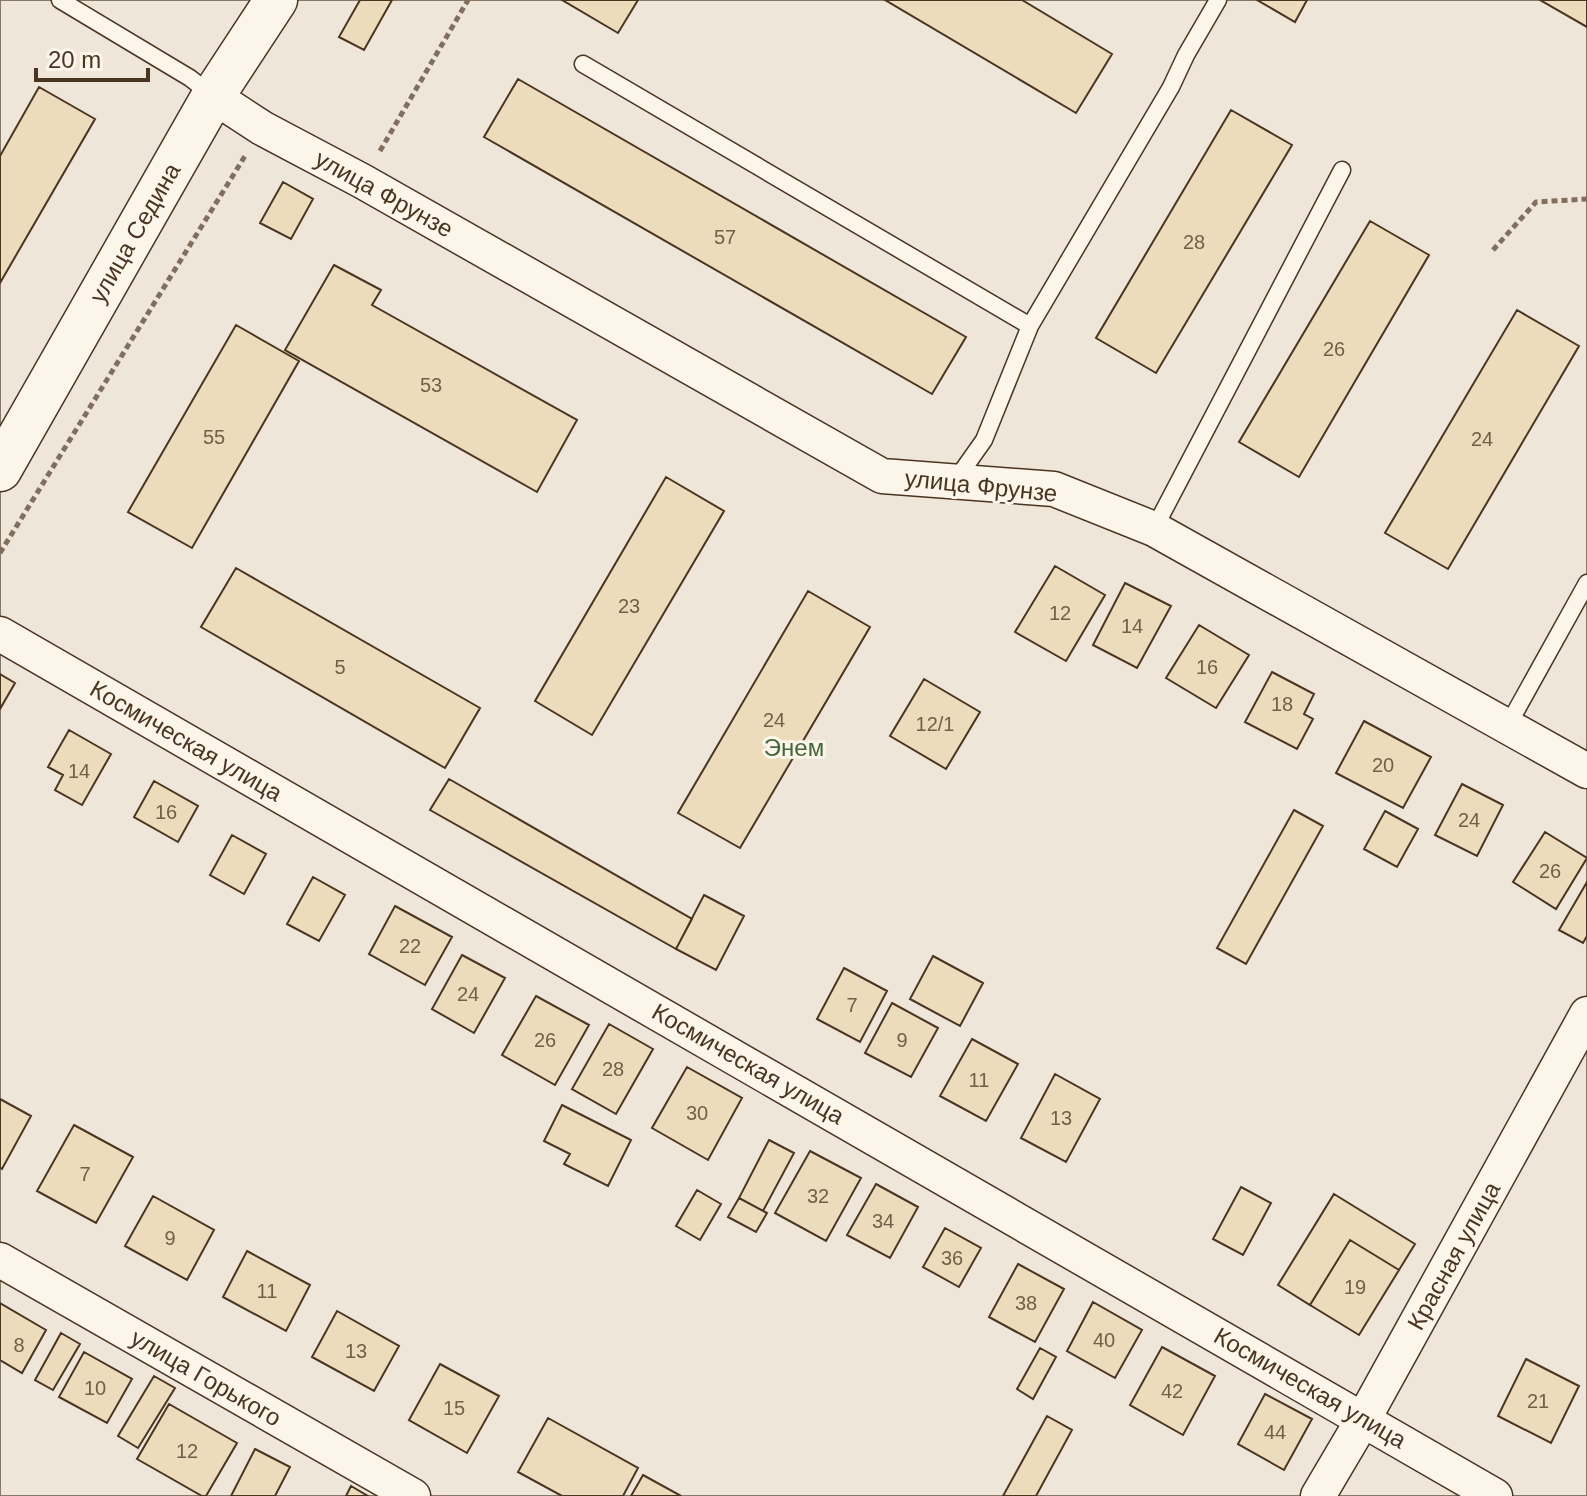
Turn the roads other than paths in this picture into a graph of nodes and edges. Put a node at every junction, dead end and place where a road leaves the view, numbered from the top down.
1 (60, 0) edge
2 (276, 0) edge
3 (1218, 0) edge
4 (583, 64) dead end
5 (213, 96) junction
6 (1342, 170) dead end
7 (1030, 326) junction
8 (6, 447) edge
9 (955, 481) junction
10 (1154, 529) junction
11 (1587, 583) edge
12 (0, 634) edge
13 (1507, 727) junction
14 (1587, 771) edge
15 (1587, 1014) edge
16 (0, 1260) edge
17 (1364, 1418) junction
18 (413, 1496) edge
19 (1318, 1496) edge
20 (1495, 1496) edge

1 - 5 lane
2 - 5 street, улица Седина
3 - 7 lane
4 - 7 lane
5 - 8 street, улица Седина
5 - 9 street, улица Фрунзе
6 - 10 lane
7 - 9 lane
9 - 10 street, улица Фрунзе
10 - 13 street, улица Фрунзе
11 - 13 lane
12 - 17 street, Космическая улица
13 - 14 street, улица Фрунзе
15 - 17 street, Красная улица
16 - 18 street, улица Горького
17 - 19 street, Красная улица
17 - 20 street, Космическая улица

